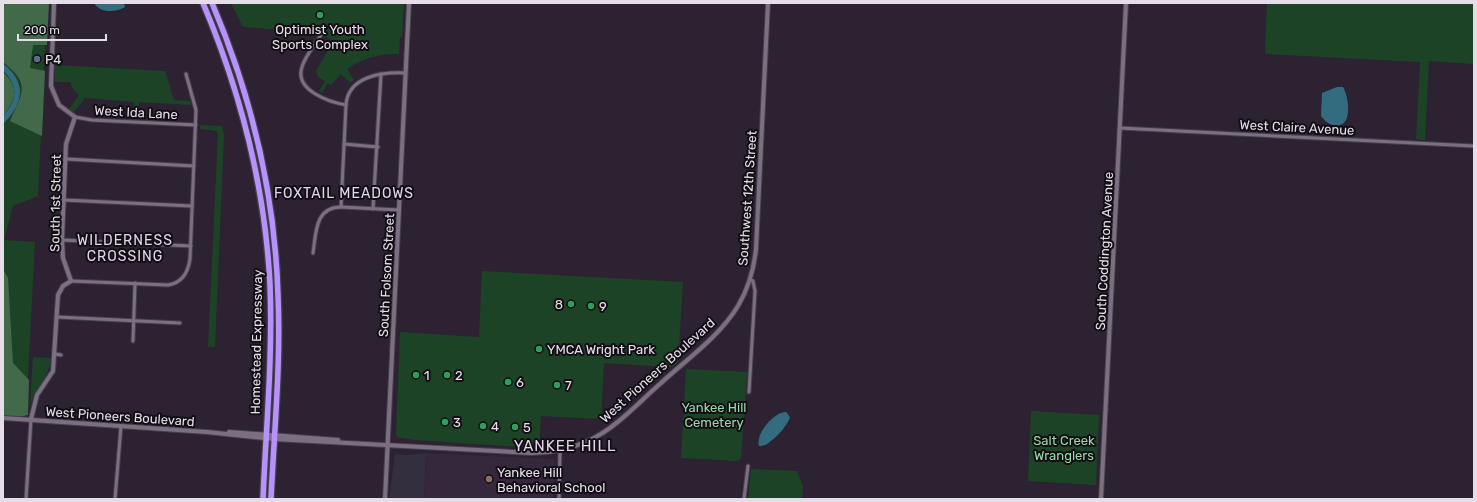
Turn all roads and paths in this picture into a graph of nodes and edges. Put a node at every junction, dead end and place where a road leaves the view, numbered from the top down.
1 (54, 3) edge
2 (203, 3) edge
3 (212, 3) edge
4 (409, 3) edge
5 (768, 3) edge
6 (1126, 3) edge
7 (321, 35) dead end
8 (405, 73) junction
9 (186, 74) dead end
10 (381, 74) junction
11 (346, 105) junction
12 (75, 117) junction
13 (196, 125) junction
14 (1120, 128) junction
15 (344, 144) junction
16 (1474, 146) edge
17 (378, 147) junction
18 (66, 159) junction
19 (194, 166) junction
20 (64, 200) junction
21 (192, 206) junction
22 (341, 207) junction
23 (373, 208) junction
24 (399, 210) junction
25 (62, 240) junction
26 (191, 246) junction
27 (313, 253) dead end
28 (750, 279) junction
29 (71, 281) junction
30 (135, 283) junction
31 (57, 316) junction
32 (134, 321) junction
33 (180, 323) dead end
34 (132, 342) dead end
35 (55, 354) junction
36 (60, 355) dead end
37 (749, 392) dead end
38 (3, 418) edge
39 (31, 419) junction
40 (121, 426) junction
41 (266, 436) junction
42 (274, 437) junction
43 (388, 445) junction
44 (560, 450) junction
45 (748, 466) dead end
46 (26, 499) edge
47 (115, 499) edge
48 (263, 499) edge
49 (271, 499) edge
50 (385, 499) edge
51 (559, 499) edge
52 (744, 499) edge
53 (1101, 499) edge

1 - 12 street
2 - 41 highway, Homestead Expressway
3 - 42 highway, Homestead Expressway
4 - 8 street, South Folsom Street
5 - 28 street, Southwest 12th Street
6 - 14 street, South Coddington Avenue
7 - 11 street
8 - 10 street
8 - 24 street, South Folsom Street
9 - 13 street
10 - 11 street
10 - 17 street
11 - 15 street
12 - 13 street, West Ida Lane
12 - 18 street, South 1st Street
13 - 19 street
14 - 16 street, West Claire Avenue
14 - 53 street, South Coddington Avenue
15 - 17 street
15 - 22 street
17 - 23 street
18 - 19 street
18 - 20 street, South 1st Street
19 - 21 street
20 - 21 street
20 - 25 street, South 1st Street
21 - 26 street
22 - 23 street
22 - 27 street
23 - 24 street
24 - 43 street, South Folsom Street
25 - 26 street
25 - 29 street, South 1st Street
26 - 30 street
28 - 37 street, Southwest 12th Street
28 - 44 street, West Pioneers Boulevard
29 - 30 street
29 - 31 street
30 - 32 street
31 - 32 street
31 - 35 street
32 - 33 street
32 - 34 street
35 - 36 street
35 - 39 street
38 - 39 street, West Pioneers Boulevard
39 - 40 street, West Pioneers Boulevard
39 - 46 street
40 - 41 street, West Pioneers Boulevard
40 - 47 street
41 - 42 street, West Pioneers Boulevard
41 - 48 highway, Homestead Expressway
42 - 43 street, West Pioneers Boulevard
42 - 49 highway, Homestead Expressway
43 - 44 street, West Pioneers Boulevard
43 - 50 street, South Folsom Street
44 - 51 street
45 - 52 street

